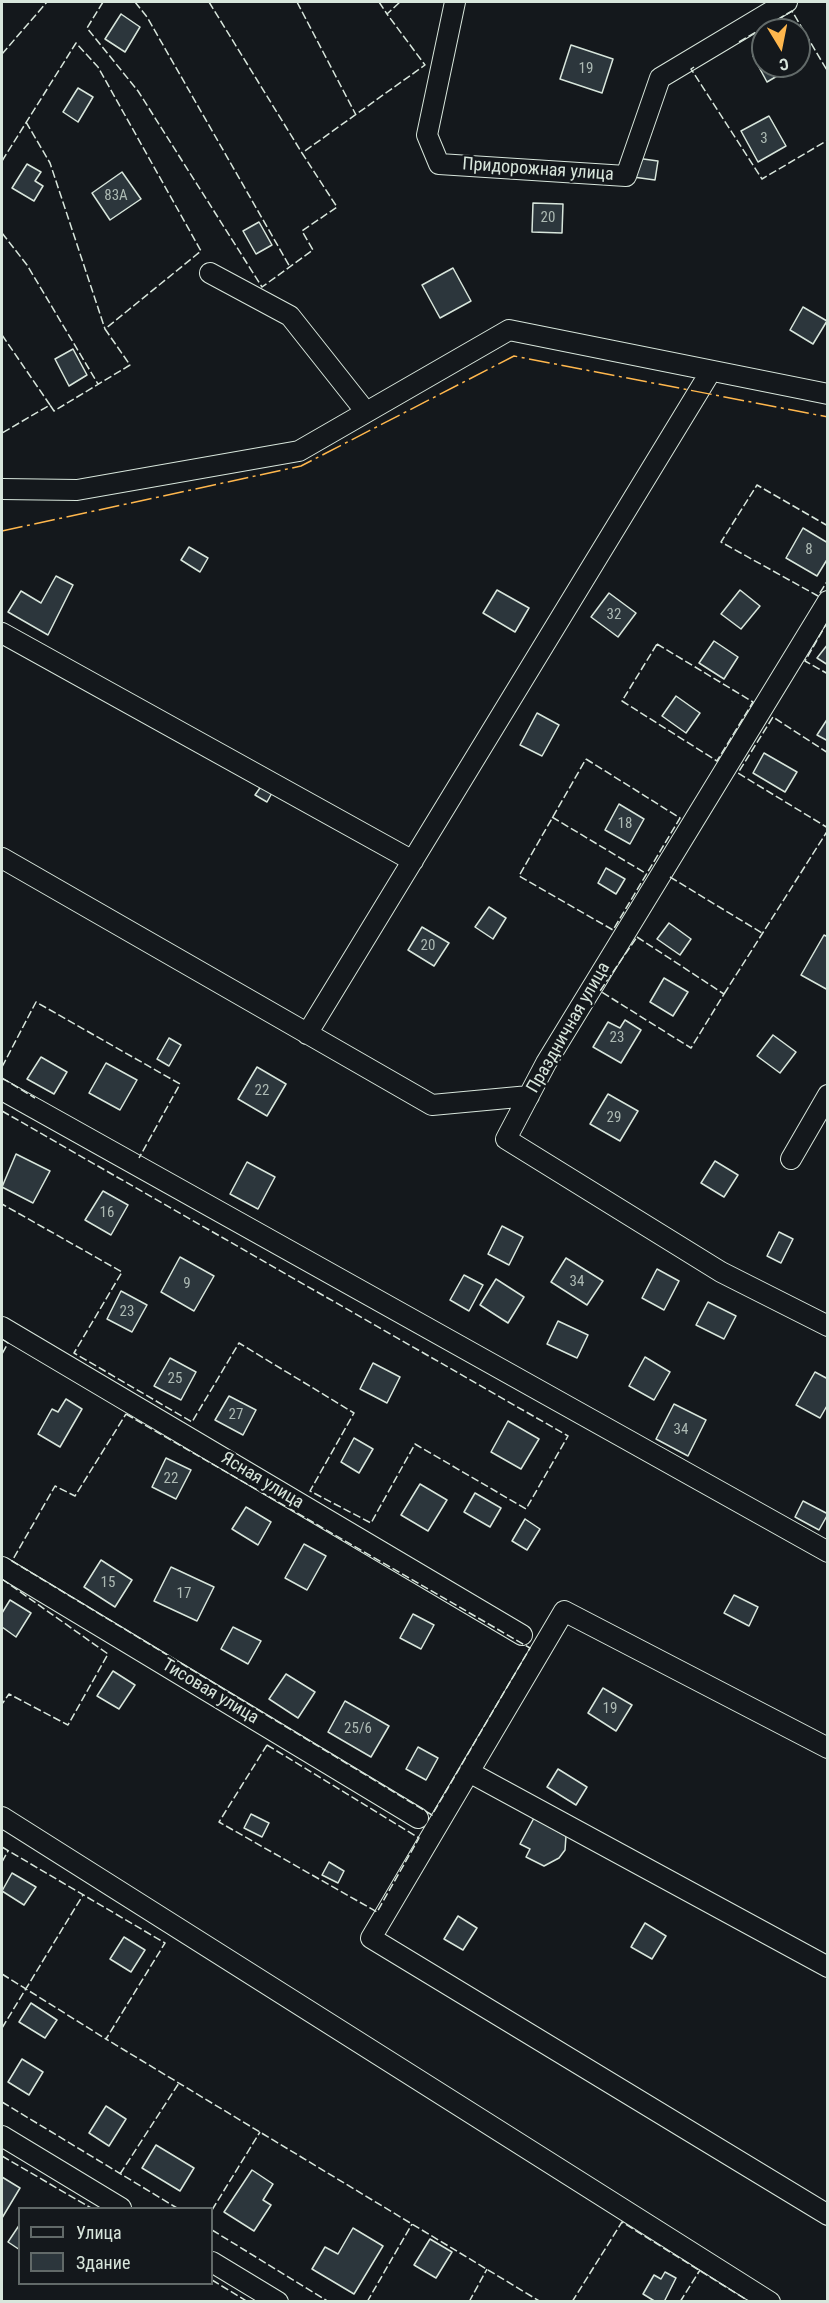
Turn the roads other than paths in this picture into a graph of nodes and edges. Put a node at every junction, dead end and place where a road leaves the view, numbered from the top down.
1 (455, 2) edge
2 (787, 2) edge
3 (210, 273) dead end
4 (711, 371) junction
5 (828, 394) edge
6 (366, 412) junction
7 (2, 489) edge
8 (828, 602) edge
9 (2, 633) edge
10 (2, 858) edge
11 (413, 861) junction
12 (307, 1034) junction
13 (2, 1090) edge
14 (828, 1095) edge
15 (529, 1096) junction
16 (791, 1159) dead end
17 (828, 1326) edge
18 (2, 1327) edge
19 (828, 1552) edge
20 (2, 1567) edge
21 (522, 1635) dead end
22 (828, 1748) edge
23 (469, 1772) junction
24 (2, 1817) edge
25 (418, 1818) dead end
26 (828, 1967) edge
27 (2, 2136) edge
28 (119, 2207) edge
29 (828, 2215) edge
30 (213, 2263) edge
31 (278, 2301) edge
32 (770, 2301) edge

1 - 2 street, Придорожная улица
3 - 6 street
4 - 5 street
4 - 6 street
4 - 11 street
6 - 7 street
8 - 15 street, Праздничная улица
9 - 11 street
10 - 12 street
11 - 12 street
12 - 15 street
13 - 19 street
14 - 16 street
15 - 17 street, Праздничная улица
18 - 21 street, Ясная улица
20 - 25 street, Тисовая улица
22 - 23 street
23 - 26 street
23 - 29 street
24 - 32 street
27 - 28 street
30 - 31 street

